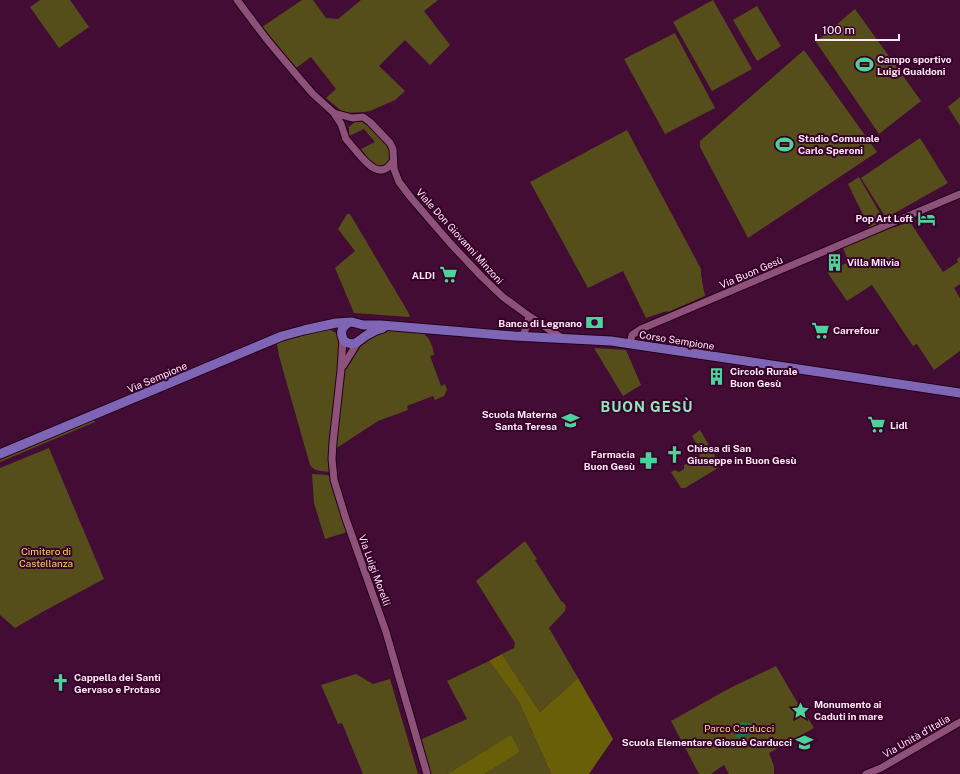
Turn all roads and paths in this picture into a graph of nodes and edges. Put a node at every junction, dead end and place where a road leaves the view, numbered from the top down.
1 (236, 0) edge
2 (334, 113) junction
3 (352, 118) junction
4 (345, 135) junction
5 (393, 161) junction
6 (382, 170) junction
7 (399, 182) junction
8 (960, 194) edge
9 (528, 316) junction
10 (348, 323) junction
11 (359, 325) junction
12 (324, 326) junction
13 (389, 326) junction
14 (342, 336) junction
15 (523, 336) junction
16 (563, 338) junction
17 (359, 341) junction
18 (630, 344) junction
19 (341, 370) junction
20 (960, 394) edge
21 (0, 454) edge
22 (960, 722) edge
23 (881, 768) junction
24 (427, 774) edge
25 (866, 774) edge
26 (873, 774) edge

1 - 2 street, Viale Don Giovanni Minzoni
2 - 3 street, Viale Don Giovanni Minzoni
2 - 4 street, Viale Don Giovanni Minzoni
3 - 4 street
3 - 5 street, Viale Don Giovanni Minzoni
4 - 6 street, Viale Don Giovanni Minzoni, bridge
5 - 6 street
5 - 7 street, Viale Don Giovanni Minzoni
6 - 7 street, Viale Don Giovanni Minzoni
7 - 9 street, Viale Don Giovanni Minzoni
8 - 18 street, Via Buon Gesù
9 - 15 street
9 - 16 street, Viale Don Giovanni Minzoni
10 - 11 main road
10 - 12 main road, Via Sempione
10 - 14 main road
11 - 13 main road, Corso Sempione
11 - 17 main road
12 - 14 main road
12 - 21 main road, Via Sempione
13 - 15 main road, Corso Sempione
13 - 17 main road, Corso Sempione
14 - 17 main road
14 - 19 street, Via Luigi Morelli
15 - 16 main road, Corso Sempione
16 - 18 main road, Corso Sempione
17 - 19 street, Via Luigi Morelli
18 - 20 main road, Corso Sempione
19 - 24 street, Via Luigi Morelli
22 - 23 street, Via Unità d'Italia
23 - 25 street, Via Unità d'Italia
23 - 26 street, Via Unità d'Italia

